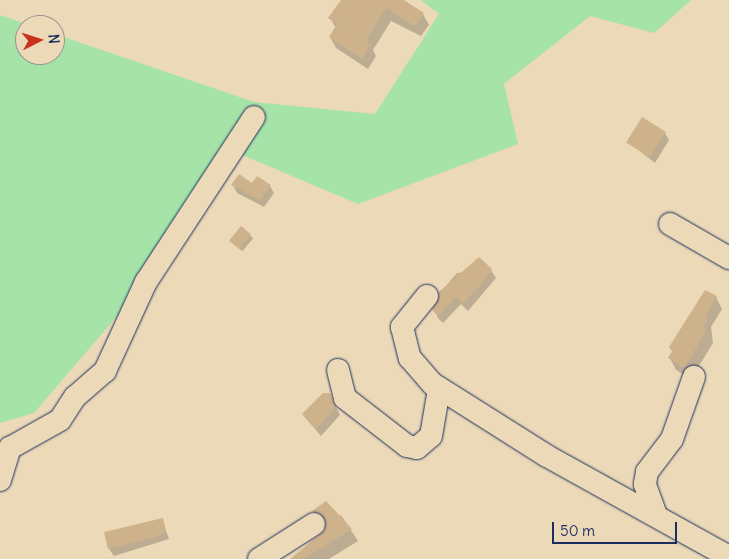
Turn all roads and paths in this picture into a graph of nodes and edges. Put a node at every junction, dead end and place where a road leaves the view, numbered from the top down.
1 (254, 117) dead end
2 (670, 224) dead end
3 (729, 258) edge
4 (427, 296) dead end
5 (338, 370) dead end
6 (694, 377) dead end
7 (439, 389) junction
8 (0, 480) edge
9 (656, 515) junction
10 (314, 524) dead end
11 (729, 557) edge
12 (259, 559) edge

1 - 8 street
2 - 3 street
4 - 7 street
5 - 7 street
6 - 9 street
7 - 9 street
9 - 11 street
10 - 12 street

